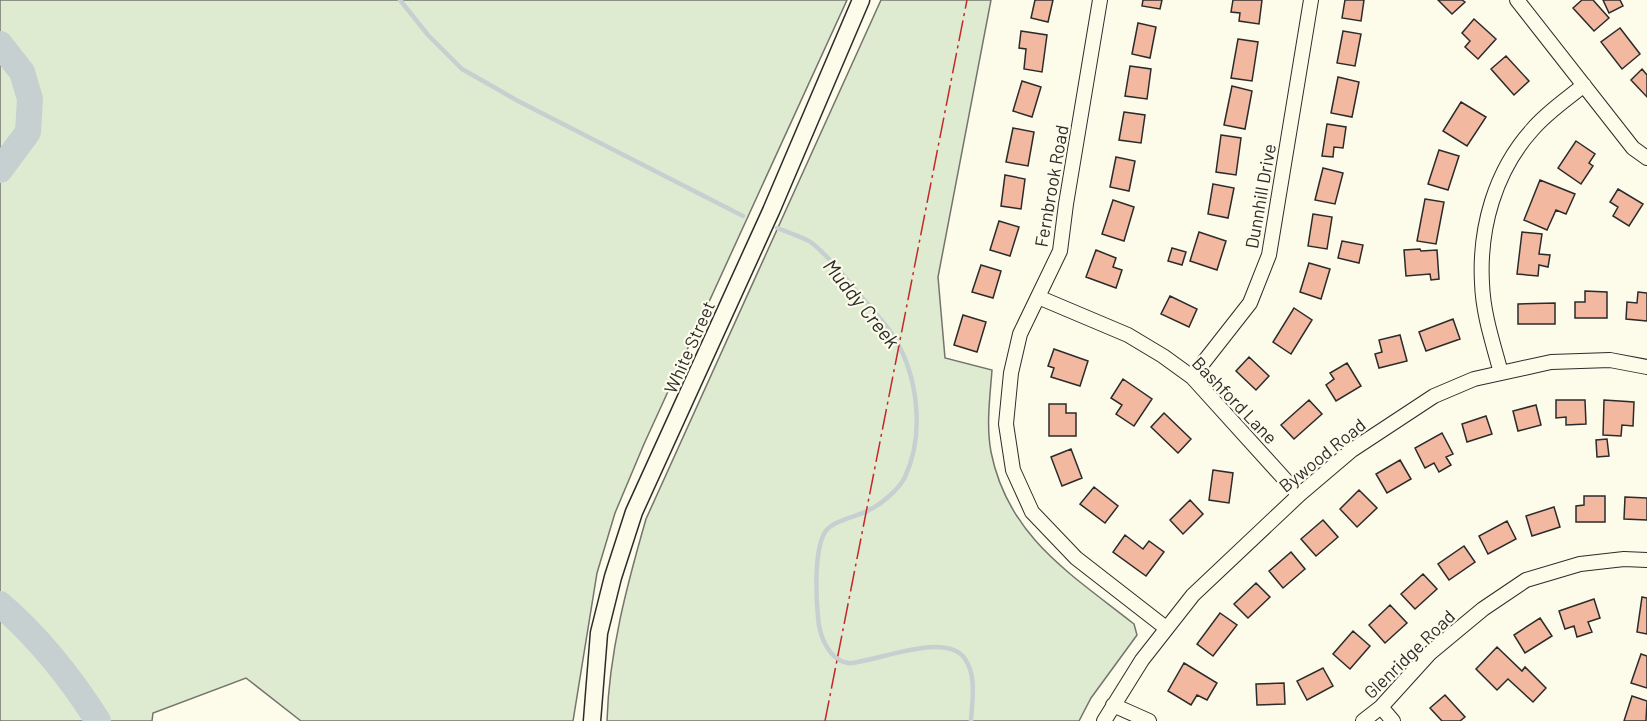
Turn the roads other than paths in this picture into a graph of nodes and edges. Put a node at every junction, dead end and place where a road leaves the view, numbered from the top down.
1 (861, 0) edge
2 (1100, 0) edge
3 (1311, 0) edge
4 (1516, 0) edge
5 (1584, 84) junction
6 (1647, 158) edge
7 (1038, 297) junction
8 (1647, 367) edge
9 (1501, 373) junction
10 (1192, 377) junction
11 (1299, 495) junction
12 (1647, 560) edge
13 (1166, 628) junction
14 (1113, 705) junction
15 (1381, 707) junction
16 (592, 721) edge
17 (1104, 721) edge
18 (1149, 721) edge
19 (1363, 721) edge
20 (1393, 721) edge

1 - 16 street, White Street
2 - 7 street, Fernbrook Road
3 - 10 street, Dunnhill Drive
4 - 5 street
5 - 6 street
5 - 9 street
7 - 10 street, Bashford Lane
7 - 13 street, Fernbrook Road
8 - 9 street, Bywood Road
9 - 11 street, Bywood Road
10 - 11 street, Bashford Lane
11 - 13 street, Bywood Road
12 - 15 street, Glenridge Road
13 - 14 street, Bywood Road
14 - 17 street, Bywood Road
14 - 18 street
15 - 19 street, Glenridge Road
15 - 20 street

